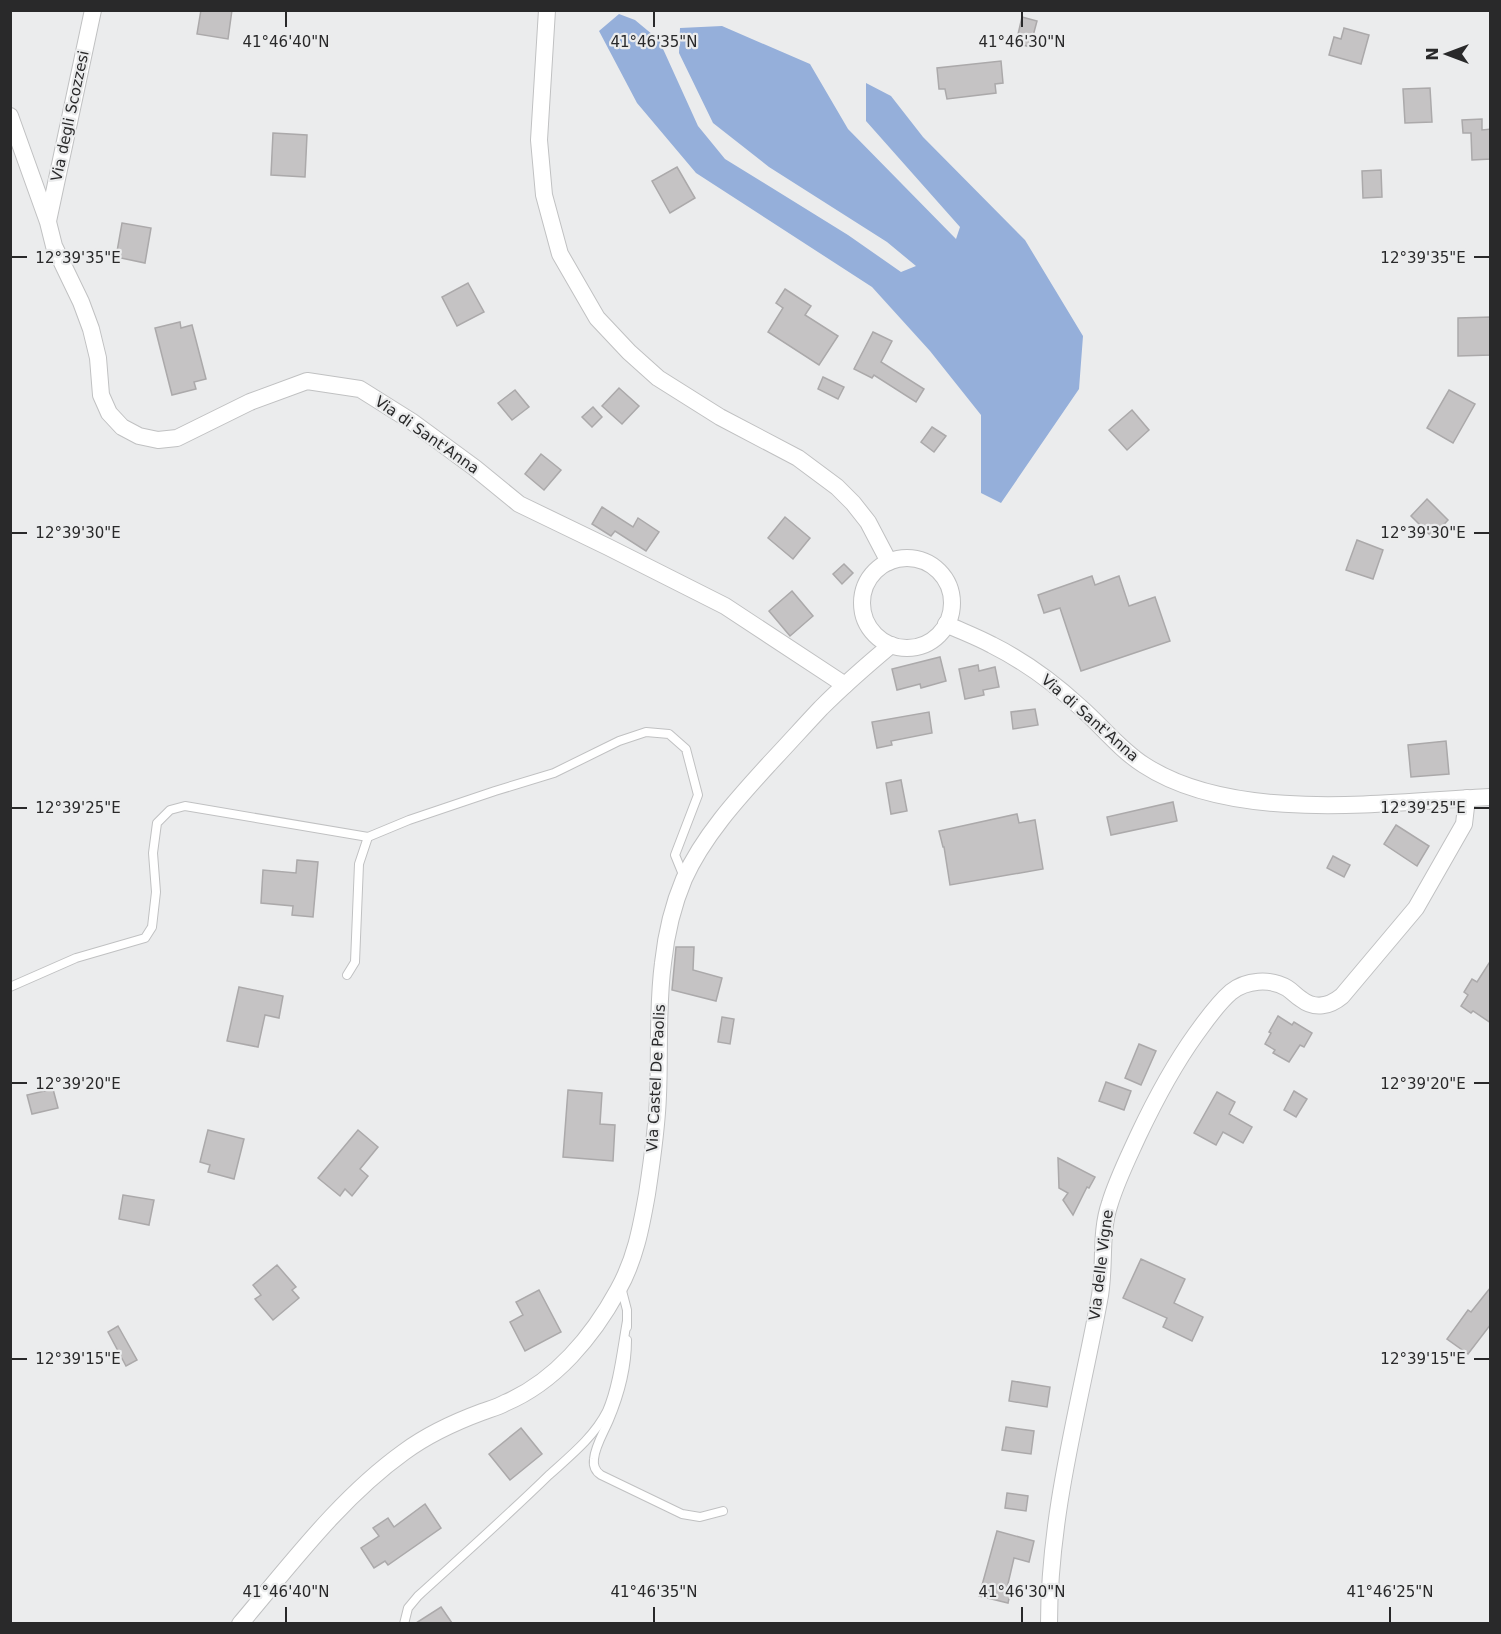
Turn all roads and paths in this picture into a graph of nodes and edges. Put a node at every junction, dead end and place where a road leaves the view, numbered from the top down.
1 (93, 10) edge
2 (548, 10) edge
3 (10, 116) edge
4 (48, 222) junction
5 (889, 562) junction
6 (946, 624) junction
7 (891, 645) junction
8 (845, 685) junction
9 (1491, 797) edge
10 (1467, 798) junction
11 (368, 837) junction
12 (685, 878) junction
13 (347, 975) dead end
14 (10, 987) edge
15 (621, 1286) junction
16 (627, 1321) junction
17 (723, 1511) dead end
18 (240, 1623) edge
19 (404, 1623) edge
20 (1049, 1623) edge

1 - 4 street, Via degli Scozzesi
2 - 5 street
3 - 4 street, Via di Sant'Anna
4 - 8 street, Via di Sant'Anna
5 - 6 street
5 - 7 street
6 - 7 street
6 - 10 street, Via di Sant'Anna
7 - 8 street, Via Castel De Paolis
8 - 12 street, Via Castel De Paolis
9 - 10 street, Via di Sant'Anna
10 - 20 street, Via delle Vigne
11 - 12 lane
11 - 13 lane
11 - 14 lane
12 - 15 street, Via Castel De Paolis
15 - 16 lane
15 - 18 street, Via Castel De Paolis
16 - 17 lane
16 - 19 lane

